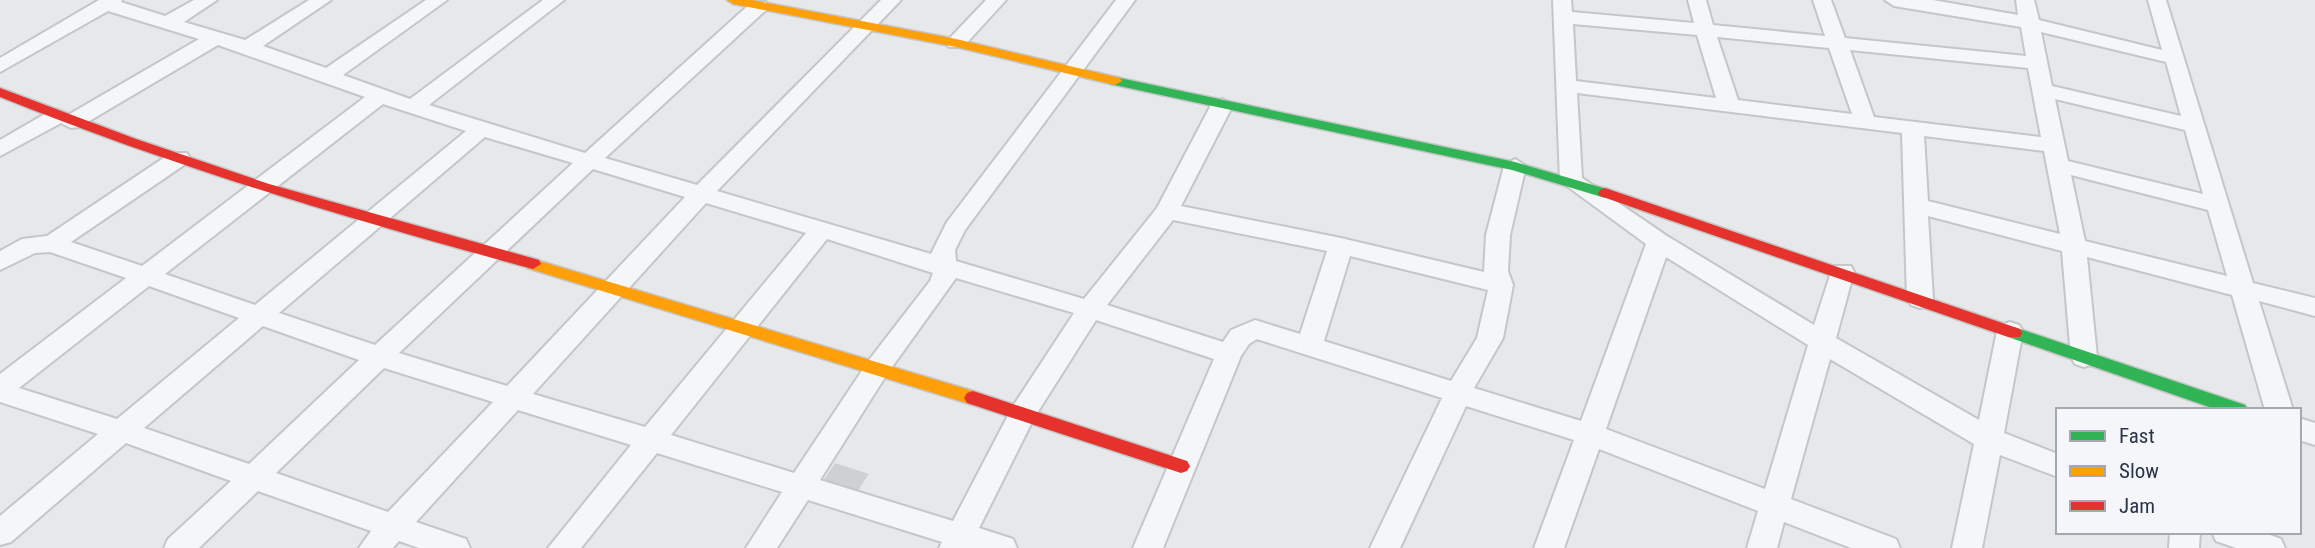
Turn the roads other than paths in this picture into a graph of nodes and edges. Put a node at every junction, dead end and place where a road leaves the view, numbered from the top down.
1 (208, 0) edge
2 (322, 0) edge
3 (438, 0) edge
4 (555, 0) edge
5 (892, 0) edge
6 (997, 0) edge
7 (1126, 0) edge
8 (1696, 0) edge
9 (1822, 0) edge
10 (1895, 0) edge
11 (2025, 0) edge
12 (2157, 0) edge
13 (109, 2) edge
14 (743, 2) edge
15 (1563, 8) edge
16 (169, 22) junction
17 (2031, 24) junction
18 (869, 25) junction
19 (1705, 30) junction
20 (217, 37) junction
21 (956, 43) junction
22 (1836, 43) junction
23 (248, 47) junction
24 (2176, 59) junction
25 (2038, 62) junction
26 (0, 66) edge
27 (1071, 72) junction
28 (327, 77) junction
29 (1568, 86) junction
30 (2043, 90) junction
31 (0, 92) edge
32 (380, 96) junction
33 (1222, 105) junction
34 (1728, 105) junction
35 (412, 108) junction
36 (64, 119) junction
37 (1865, 121) junction
38 (1913, 126) junction
39 (2195, 126) junction
40 (481, 129) junction
41 (0, 149) edge
42 (2055, 155) junction
43 (179, 158) junction
44 (590, 162) junction
45 (1515, 166) junction
46 (1571, 181) junction
47 (261, 187) junction
48 (702, 194) junction
49 (2217, 205) junction
50 (1917, 206) junction
51 (1167, 211) junction
52 (370, 221) junction
53 (821, 231) junction
54 (1659, 242) junction
55 (51, 244) junction
56 (1342, 246) junction
57 (2074, 247) junction
58 (487, 254) junction
59 (0, 262) edge
60 (944, 267) junction
61 (1842, 272) junction
62 (144, 278) junction
63 (1501, 285) junction
64 (614, 287) junction
65 (2242, 290) junction
66 (1920, 299) junction
67 (2315, 307) edge
68 (1090, 309) junction
69 (257, 316) junction
70 (743, 328) junction
71 (2010, 331) junction
72 (1822, 342) junction
73 (1310, 344) junction
74 (1229, 354) junction
75 (380, 357) junction
76 (2084, 357) junction
77 (878, 367) junction
78 (0, 390) edge
79 (1459, 391) junction
80 (514, 397) junction
81 (2190, 402) edge
82 (2227, 408) edge
83 (2278, 408) edge
84 (1023, 413) junction
85 (122, 431) junction
86 (1589, 434) junction
87 (1987, 438) junction
88 (650, 442) junction
89 (2056, 465) edge
90 (1181, 466) junction
91 (254, 477) junction
92 (800, 487) junction
93 (1773, 505) junction
94 (393, 526) junction
95 (0, 533) edge
96 (2232, 534) edge
97 (958, 542) edge
98 (179, 548) edge
99 (374, 548) edge
100 (454, 548) edge
101 (563, 548) edge
102 (761, 548) edge
103 (1002, 548) edge
104 (1148, 548) edge
105 (1385, 548) edge
106 (1549, 548) edge
107 (1762, 548) edge
108 (1885, 548) edge
109 (1967, 548) edge
110 (2270, 548) edge

1 - 16 street
2 - 23 street
3 - 28 street
4 - 35 street
5 - 18 street
6 - 21 street
7 - 27 street
8 - 19 street
9 - 22 street
10 - 17 street
11 - 17 street
12 - 24 street
13 - 16 street
13 - 26 street
14 - 18 street
14 - 44 street
15 - 19 street
15 - 29 street
16 - 20 street
17 - 24 street
17 - 25 street
18 - 21 street
18 - 48 street
19 - 22 street
19 - 34 street
20 - 23 street
20 - 36 street
21 - 27 street
22 - 25 street
22 - 37 street
23 - 28 street
24 - 39 street
25 - 30 street
27 - 33 street
27 - 60 street
28 - 32 street
29 - 34 street
29 - 46 street
30 - 39 street
30 - 42 street
31 - 36 street
32 - 35 street
32 - 47 street
33 - 45 street
33 - 51 street
34 - 37 street
35 - 40 street
36 - 41 street
36 - 43 street
37 - 38 street
38 - 42 street
38 - 50 street
39 - 49 street
40 - 44 street
40 - 52 street
42 - 49 street
42 - 57 street
43 - 47 street
43 - 55 street
44 - 48 street
44 - 58 street
45 - 46 street
45 - 63 street
46 - 54 street
46 - 61 street
47 - 52 street
47 - 62 street
48 - 53 street
48 - 64 street
49 - 65 street
50 - 57 street
50 - 66 street
51 - 56 street
51 - 68 street
52 - 58 street
52 - 69 street
53 - 60 street
53 - 70 street
54 - 72 street
54 - 86 street
55 - 59 street
55 - 62 street
56 - 63 street
56 - 73 street
57 - 65 street
57 - 76 street
58 - 64 street
58 - 75 street
60 - 68 street
60 - 77 street
61 - 66 street
61 - 72 street
62 - 69 street
62 - 78 street
63 - 79 street
64 - 70 street
64 - 80 street
65 - 67 street
65 - 83 street
66 - 71 street
68 - 74 street
68 - 84 street
69 - 75 street
69 - 85 street
70 - 77 street
70 - 88 street
71 - 76 street
71 - 87 street
72 - 87 street
72 - 93 street
73 - 74 street
73 - 79 street
74 - 90 street
75 - 80 street
75 - 91 street
76 - 81 street
77 - 84 street
77 - 92 street
78 - 85 street
79 - 86 street
79 - 105 street
80 - 88 street
80 - 94 street
81 - 82 street
84 - 90 street
84 - 97 street
85 - 91 street
85 - 95 street
86 - 93 street
86 - 106 street
87 - 89 street
87 - 109 street
88 - 92 street
88 - 101 street
90 - 104 street
91 - 94 street
91 - 98 street
92 - 97 street
92 - 102 street
93 - 107 street
93 - 108 street
94 - 99 street
94 - 100 street
96 - 110 street
97 - 103 street

